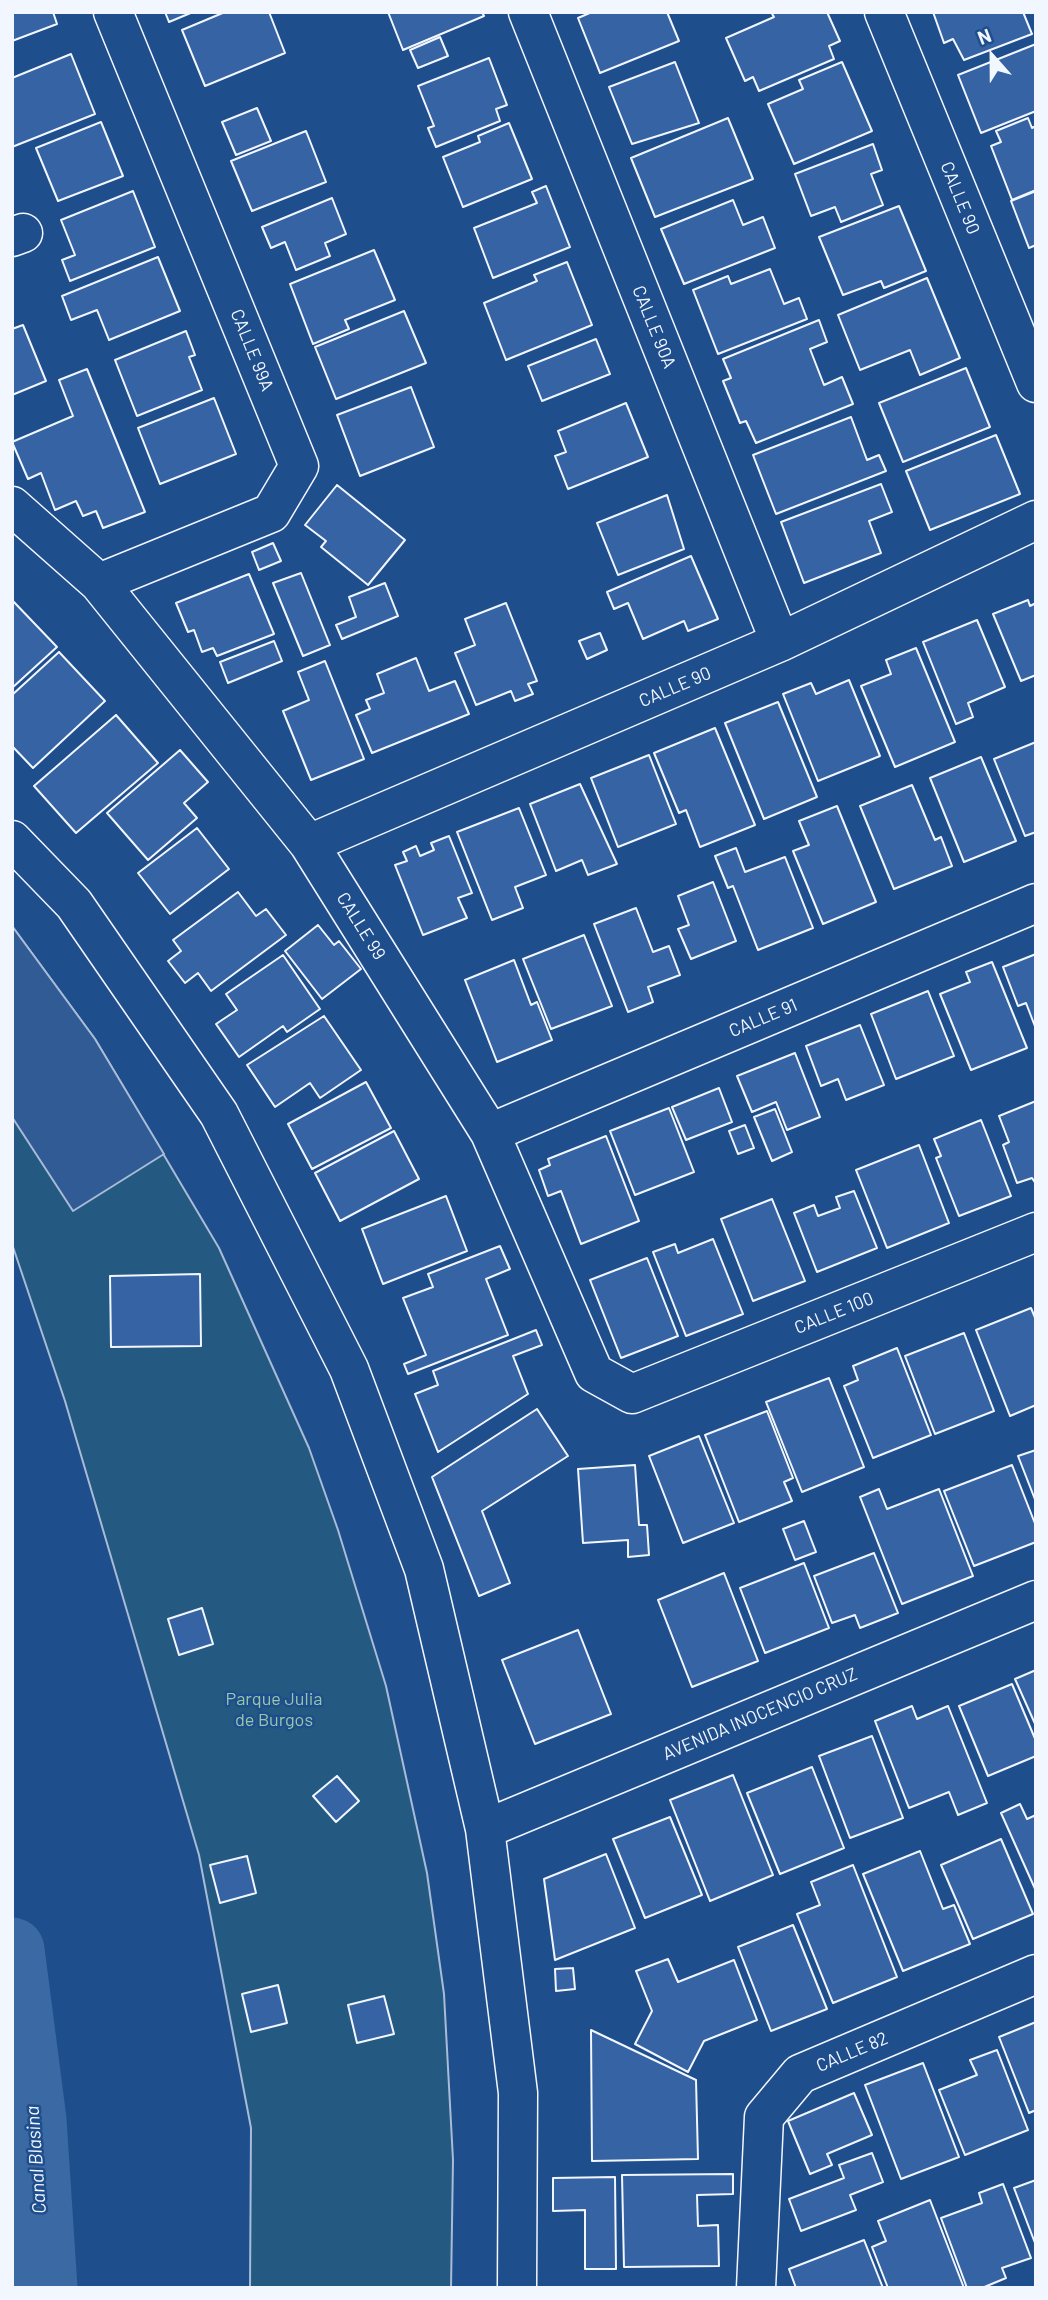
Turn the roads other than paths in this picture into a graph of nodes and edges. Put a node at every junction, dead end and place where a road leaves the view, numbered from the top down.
1 (113, 12) edge
2 (528, 12) edge
3 (884, 12) edge
4 (1036, 383) edge
5 (12, 506) edge
6 (1036, 520) edge
7 (99, 583) junction
8 (780, 642) junction
9 (12, 840) edge
10 (309, 844) junction
11 (1036, 902) edge
12 (490, 1133) junction
13 (1036, 1232) edge
14 (632, 1394) joint
15 (1036, 1600) edge
16 (485, 1829) junction
17 (1036, 1974) edge
18 (517, 2288) edge
19 (756, 2288) edge

1 - 7 street, CALLE 99A
2 - 8 street, CALLE 90A
3 - 4 street, CALLE 90
5 - 7 street, CALLE 99
6 - 8 street, CALLE 90
7 - 10 street, CALLE 99
8 - 10 street, CALLE 90
9 - 16 street
10 - 12 street, CALLE 99
11 - 12 street, CALLE 91
12 - 14 street, CALLE 99
13 - 14 street, CALLE 100
15 - 16 street, AVENIDA INOCENCIO CRUZ
16 - 18 street
17 - 19 street, CALLE 82

